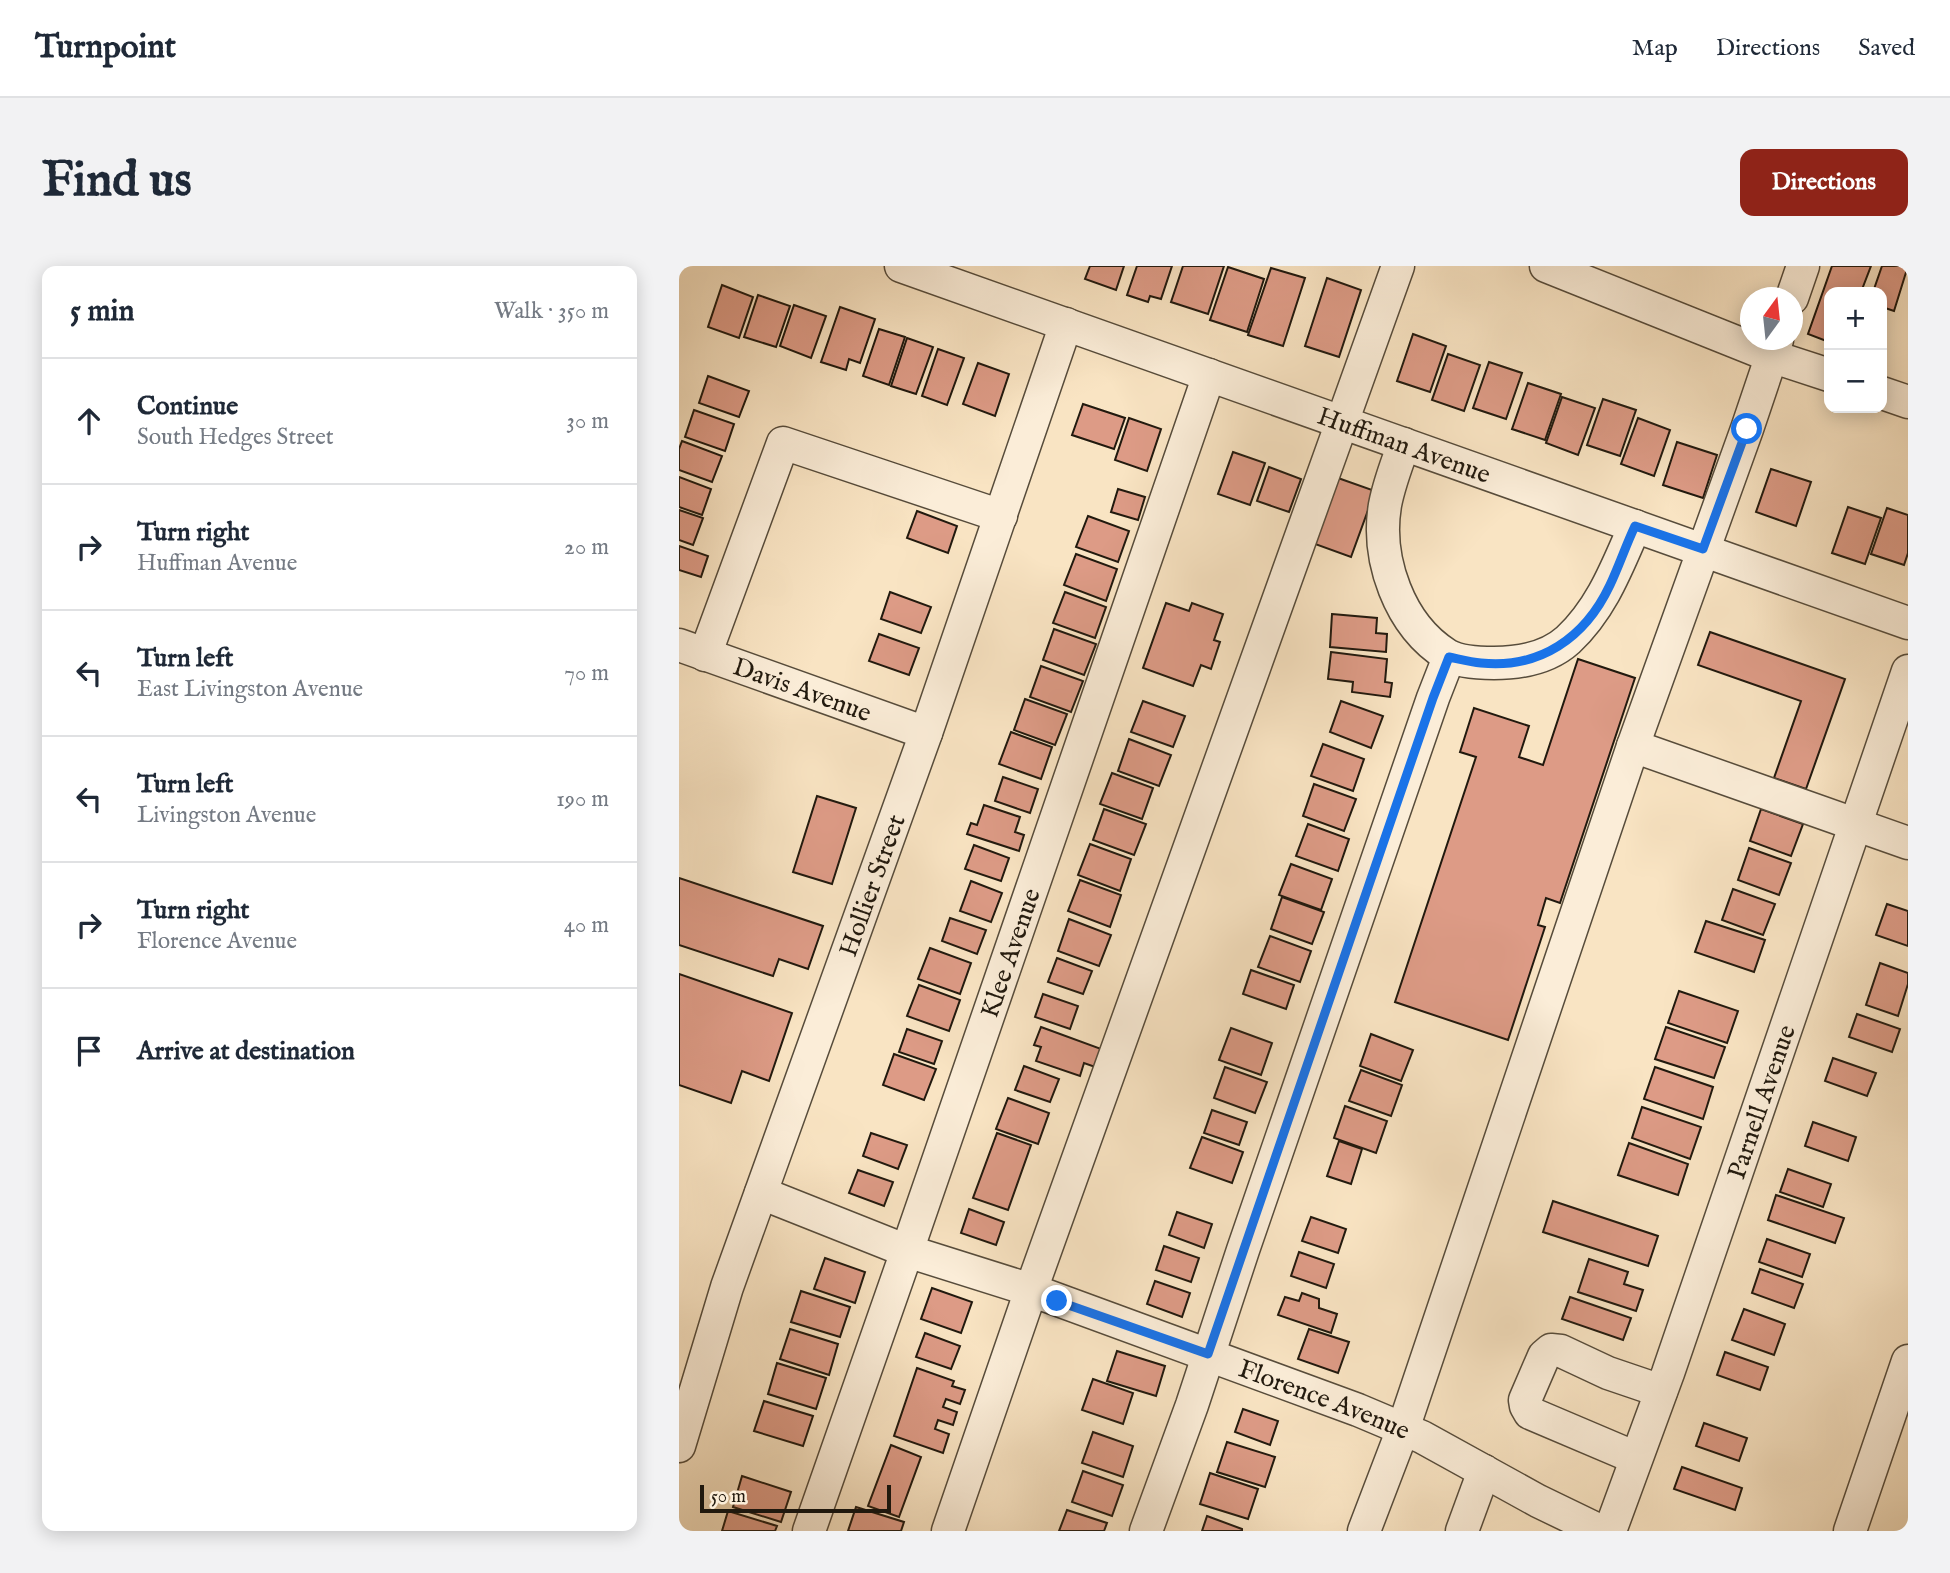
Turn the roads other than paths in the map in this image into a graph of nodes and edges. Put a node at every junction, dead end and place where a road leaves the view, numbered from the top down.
1 (901, 266) edge
2 (1398, 266) edge
3 (1546, 266) edge
4 (1803, 266) edge
5 (1796, 287) edge
6 (1066, 324) junction
7 (1740, 336) edge
8 (1773, 350) edge
9 (1778, 350) edge
10 (1824, 373) edge
11 (1209, 375) junction
12 (1887, 395) edge
13 (1908, 402) edge
14 (1342, 422) junction
15 (1404, 444) junction
16 (1001, 516) junction
17 (1635, 526) junction
18 (1703, 549) junction
19 (1908, 622) edge
20 (692, 650) edge
21 (1449, 657) junction
22 (1908, 671) edge
23 (926, 733) junction
24 (1633, 746) junction
25 (1855, 824) junction
26 (1908, 843) edge
27 (761, 1193) junction
28 (907, 1251) junction
29 (1031, 1290) junction
30 (1208, 1354) junction
31 (1908, 1361) edge
32 (1661, 1391) junction
33 (1403, 1429) junction
34 (679, 1446) edge
35 (1636, 1458) junction
36 (1484, 1471) junction
37 (809, 1531) edge
38 (948, 1531) edge
39 (1146, 1531) edge
40 (1364, 1531) edge
41 (1462, 1531) edge
42 (1600, 1531) edge
43 (1610, 1531) edge
44 (1850, 1531) edge

1 - 6 street, Huffman Avenue
2 - 14 street
3 - 7 street
4 - 5 street
6 - 11 street, Huffman Avenue
6 - 16 street, Hollier Street
8 - 18 street
9 - 10 street
11 - 14 street, Huffman Avenue
11 - 28 street, Klee Avenue
12 - 13 street
14 - 15 street, Huffman Avenue
14 - 29 street
15 - 17 street, Huffman Avenue
15 - 21 street
16 - 20 street
16 - 23 street, Hollier Street
17 - 18 street, Huffman Avenue
17 - 21 street
18 - 19 street, Huffman Avenue
18 - 24 street
20 - 23 street, Davis Avenue
21 - 30 street
22 - 25 street, Parnell Avenue
23 - 27 street, Hollier Street
24 - 25 street
24 - 33 street
25 - 26 street
25 - 32 street, Parnell Avenue
27 - 28 street, Florence Avenue
27 - 34 street, Hollier Street
28 - 29 street, Florence Avenue
28 - 37 street, Klee Avenue
29 - 30 street, Florence Avenue
29 - 38 street
30 - 33 street, Florence Avenue
30 - 39 street
31 - 44 street
32 - 35 street, Parnell Avenue
32 - 35 street
33 - 36 street, Florence Avenue
33 - 40 street
35 - 43 street, Parnell Avenue
36 - 41 street
36 - 42 street, Florence Avenue

